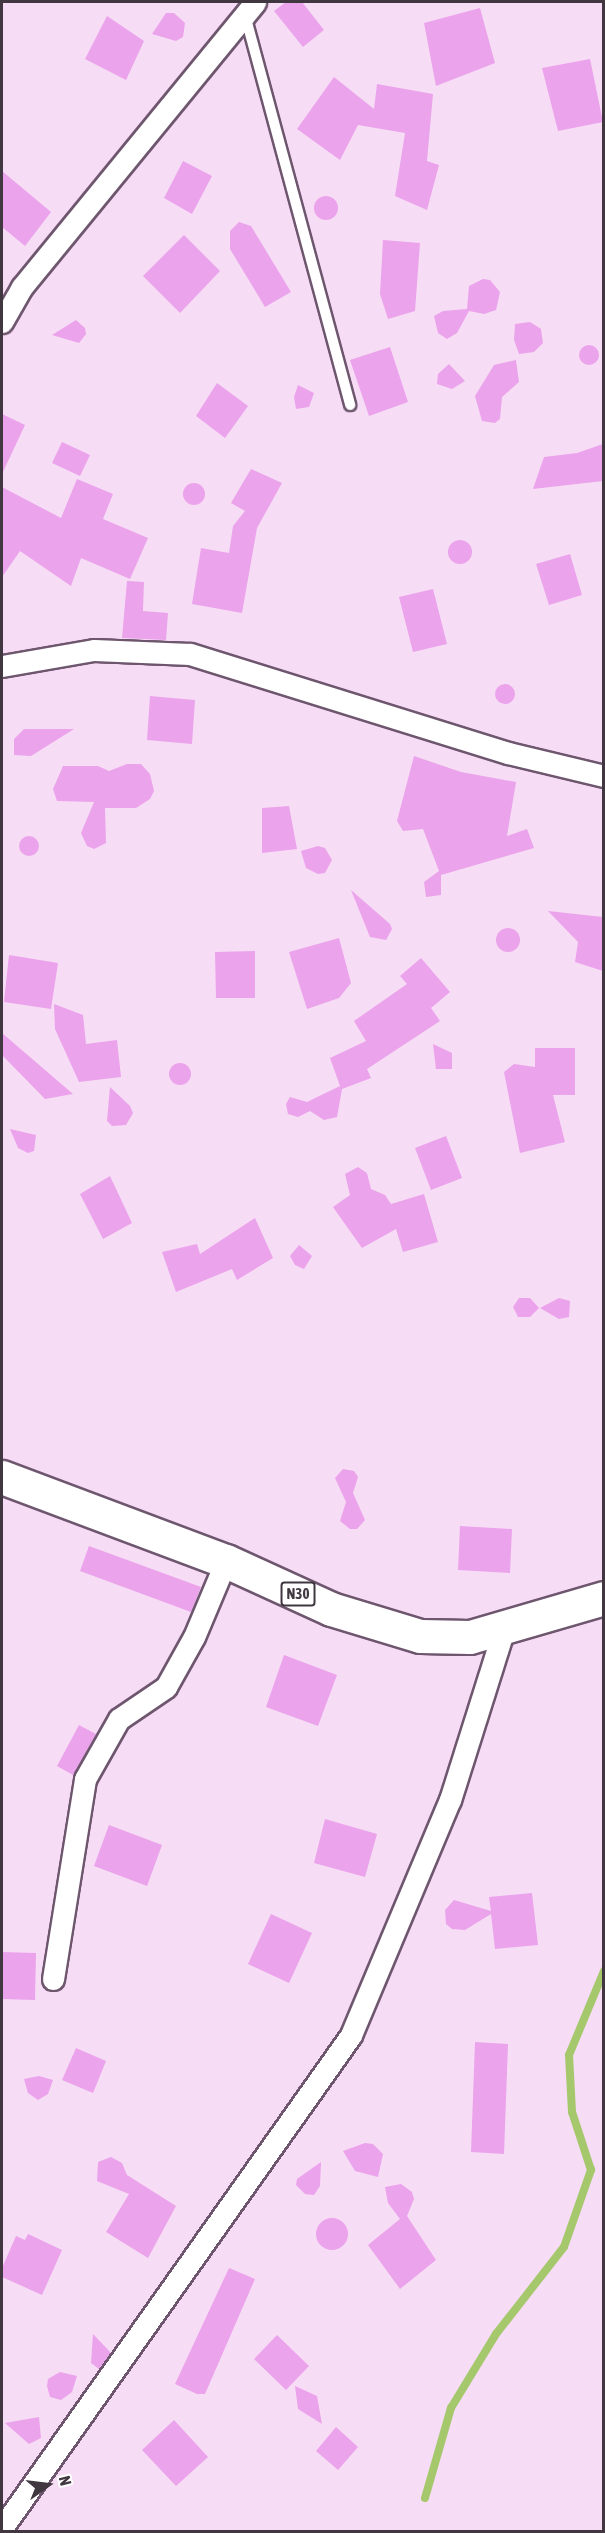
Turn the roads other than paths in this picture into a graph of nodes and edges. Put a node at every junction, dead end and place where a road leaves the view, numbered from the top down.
1 (250, 8) edge
2 (2, 322) edge
3 (350, 405) dead end
4 (2, 666) edge
5 (603, 776) edge
6 (2, 1477) edge
7 (226, 1561) junction
8 (603, 1598) edge
9 (504, 1629) junction
10 (52, 1979) dead end
11 (2, 2528) edge

1 - 2 street
1 - 3 lane
4 - 5 street
6 - 7 main road, N30
7 - 9 main road, N30
7 - 10 street
8 - 9 main road, N30
9 - 11 street

